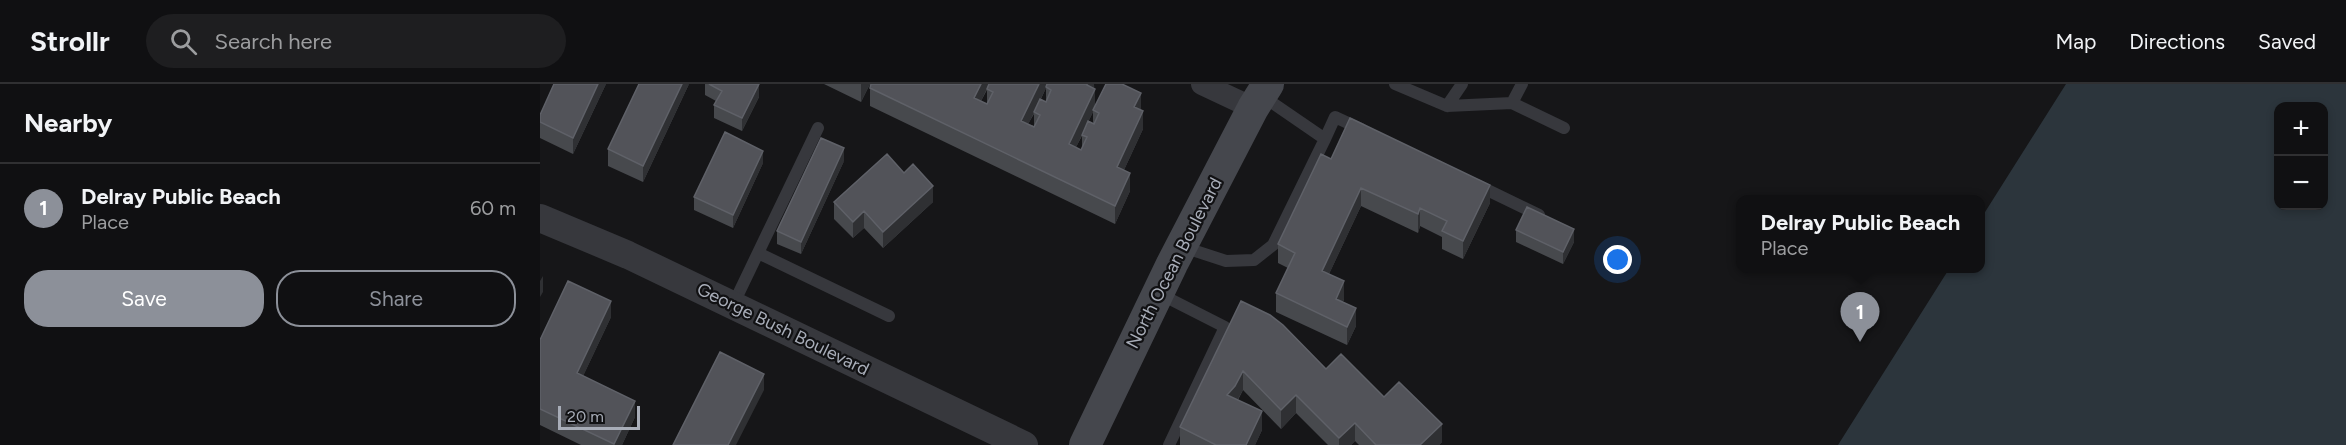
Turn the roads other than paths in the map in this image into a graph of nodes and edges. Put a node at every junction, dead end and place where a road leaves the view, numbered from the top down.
1 (1202, 84) edge
2 (1395, 84) edge
3 (1462, 84) edge
4 (1522, 84) edge
5 (1261, 96) edge
6 (1512, 103) junction
7 (1447, 106) junction
8 (818, 128) dead end
9 (1564, 128) dead end
10 (1367, 132) edge
11 (1325, 139) junction
12 (1463, 178) edge
13 (540, 218) edge
14 (1548, 219) edge
15 (1181, 246) junction
16 (758, 253) junction
17 (1158, 293) junction
18 (733, 305) junction
19 (889, 316) dead end
20 (1024, 445) edge
21 (1084, 445) edge
22 (1169, 445) edge

1 - 5 street
2 - 7 lane
3 - 7 lane
4 - 6 lane
5 - 11 lane
5 - 15 main road, North Ocean Boulevard
6 - 7 lane
6 - 9 lane
8 - 16 lane
10 - 11 lane
11 - 15 lane
12 - 14 lane
13 - 18 street, George Bush Boulevard
15 - 17 main road, North Ocean Boulevard
16 - 18 lane
16 - 19 lane
17 - 21 main road, North Ocean Boulevard
17 - 22 lane
18 - 20 street, George Bush Boulevard

